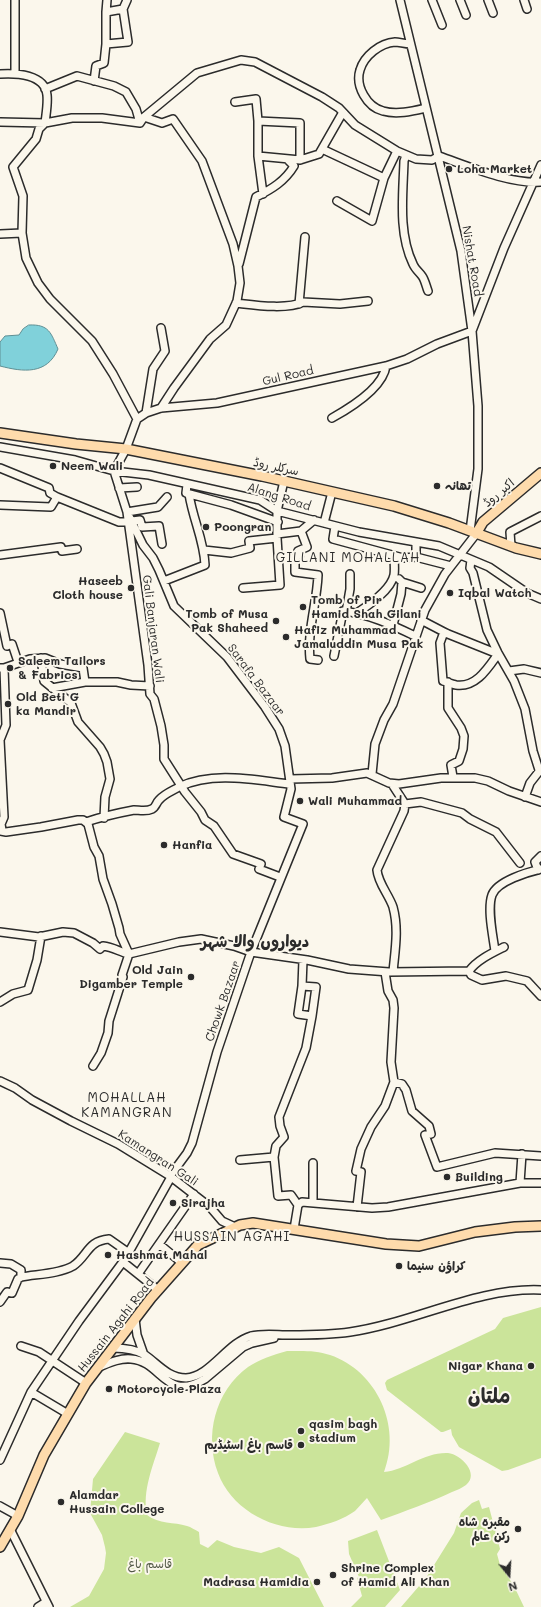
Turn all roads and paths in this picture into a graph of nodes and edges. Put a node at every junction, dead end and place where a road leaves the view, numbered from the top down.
1 (15, 0) edge
2 (107, 0) edge
3 (127, 0) edge
4 (400, 0) edge
5 (432, 0) edge
6 (460, 0) edge
7 (488, 0) edge
8 (524, 0) edge
9 (123, 9) junction
10 (527, 9) dead end
11 (106, 12) junction
12 (493, 13) dead end
13 (466, 15) dead end
14 (442, 25) dead end
15 (106, 44) junction
16 (410, 44) junction
17 (0, 74) edge
18 (15, 74) junction
19 (94, 81) junction
20 (45, 89) junction
21 (235, 102) dead end
22 (426, 108) junction
23 (343, 112) junction
24 (142, 120) junction
25 (258, 121) junction
26 (0, 122) edge
27 (45, 123) junction
28 (322, 149) junction
29 (396, 151) junction
30 (406, 155) junction
31 (258, 156) junction
32 (439, 156) junction
33 (288, 160) junction
34 (300, 160) junction
35 (541, 164) edge
36 (384, 178) junction
37 (533, 182) junction
38 (541, 182) edge
39 (263, 194) junction
40 (337, 201) dead end
41 (22, 233) junction
42 (0, 234) edge
43 (305, 237) dead end
44 (238, 266) junction
45 (428, 291) dead end
46 (368, 301) dead end
47 (236, 303) junction
48 (299, 304) junction
49 (161, 328) dead end
50 (472, 331) junction
51 (386, 366) junction
52 (161, 408) junction
53 (146, 413) junction
54 (332, 418) dead end
55 (137, 419) junction
56 (0, 433) edge
57 (0, 447) edge
58 (126, 449) junction
59 (0, 468) edge
60 (114, 471) junction
61 (541, 474) edge
62 (284, 481) junction
63 (187, 485) junction
64 (137, 486) dead end
65 (119, 488) junction
66 (332, 492) junction
67 (189, 494) junction
68 (237, 495) junction
69 (57, 497) junction
70 (167, 497) dead end
71 (0, 505) edge
72 (235, 506) junction
73 (277, 511) junction
74 (127, 512) junction
75 (541, 516) edge
76 (314, 520) junction
77 (130, 521) junction
78 (278, 522) junction
79 (324, 523) junction
80 (335, 526) junction
81 (301, 531) junction
82 (473, 532) junction
83 (277, 536) junction
84 (416, 542) junction
85 (162, 544) dead end
86 (511, 546) junction
87 (77, 549) dead end
88 (204, 550) junction
89 (0, 554) edge
90 (541, 554) edge
91 (459, 555) junction
92 (394, 556) junction
93 (416, 557) junction
94 (471, 560) junction
95 (451, 566) junction
96 (350, 574) dead end
97 (394, 576) junction
98 (164, 582) junction
99 (402, 582) junction
100 (243, 588) dead end
101 (421, 588) dead end
102 (541, 599) edge
103 (346, 612) junction
104 (0, 613) edge
105 (357, 613) junction
106 (421, 620) junction
107 (393, 625) junction
108 (444, 632) junction
109 (415, 636) junction
110 (498, 654) junction
111 (334, 656) dead end
112 (41, 658) junction
113 (318, 660) dead end
114 (18, 662) junction
115 (2, 668) edge
116 (508, 671) junction
117 (541, 673) edge
118 (85, 682) junction
119 (448, 682) junction
120 (150, 686) junction
121 (52, 688) junction
122 (0, 740) edge
123 (540, 769) edge
124 (372, 774) junction
125 (453, 777) junction
126 (290, 784) junction
127 (392, 784) junction
128 (181, 786) junction
129 (525, 797) junction
130 (541, 802) edge
131 (405, 804) junction
132 (104, 818) junction
133 (86, 822) junction
134 (1, 830) edge
135 (541, 856) edge
136 (520, 863) dead end
137 (539, 870) edge
138 (280, 877) junction
139 (0, 932) edge
140 (41, 936) junction
141 (504, 947) dead end
142 (495, 951) junction
143 (251, 952) junction
144 (129, 954) junction
145 (303, 960) junction
146 (469, 971) junction
147 (385, 972) junction
148 (393, 972) junction
149 (302, 986) junction
150 (541, 996) edge
151 (0, 1002) edge
152 (312, 1016) junction
153 (93, 1066) dead end
154 (0, 1081) edge
155 (394, 1082) junction
156 (522, 1154) junction
157 (541, 1156) edge
158 (274, 1157) junction
159 (240, 1160) dead end
160 (313, 1163) dead end
161 (171, 1177) junction
162 (520, 1182) junction
163 (541, 1183) edge
164 (194, 1194) junction
165 (313, 1202) junction
166 (298, 1205) junction
167 (357, 1207) junction
168 (541, 1226) edge
169 (235, 1227) junction
170 (294, 1229) junction
171 (160, 1244) junction
172 (129, 1252) junction
173 (123, 1262) junction
174 (0, 1263) edge
175 (182, 1263) junction
176 (138, 1274) junction
177 (21, 1277) junction
178 (158, 1290) junction
179 (541, 1290) edge
180 (0, 1302) edge
181 (135, 1319) junction
182 (286, 1335) junction
183 (21, 1346) dead end
184 (112, 1348) junction
185 (144, 1354) junction
186 (51, 1361) junction
187 (97, 1368) junction
188 (86, 1383) junction
189 (31, 1392) junction
190 (68, 1414) junction
191 (2, 1449) edge
192 (0, 1460) edge
193 (0, 1506) edge
194 (18, 1516) junction
195 (11, 1531) junction
196 (0, 1547) edge
197 (47, 1604) edge
198 (38, 1607) edge

1 - 18 street
2 - 11 street
3 - 9 street
4 - 16 street, Nishat Road
5 - 14 street
6 - 13 street
7 - 12 street
8 - 10 street
9 - 11 street
9 - 15 street
11 - 15 street
15 - 19 street
16 - 22 street, Nishat Road
16 - 22 street
17 - 18 street
18 - 20 street
19 - 20 street
19 - 24 street
20 - 27 street
21 - 25 street
22 - 32 street, Nishat Road
23 - 24 street
23 - 28 street
23 - 29 street
24 - 27 street
24 - 44 street
25 - 31 street
25 - 34 street
26 - 27 street
27 - 41 street
28 - 34 street
28 - 36 street
29 - 30 street
29 - 36 street
30 - 32 street
30 - 45 street
31 - 33 street
31 - 39 street
32 - 37 street
32 - 50 street, Nishat Road
33 - 34 street
33 - 39 street
35 - 37 street
36 - 40 street
37 - 38 street
37 - 50 street
39 - 44 street
41 - 42 street
41 - 55 street
43 - 48 street
44 - 47 street
46 - 48 street
47 - 48 street
47 - 52 street
49 - 53 street
50 - 51 street, Gul Road
50 - 82 street, Nishat Road
51 - 52 street, Gul Road
51 - 54 street
52 - 53 street, Gul Road
53 - 55 street, Gul Road
55 - 58 street
56 - 58 main road, سرکلر روڈ
57 - 60 street, Alang Road
58 - 60 street
58 - 62 main road, سرکلر روڈ
59 - 69 street
60 - 63 street, Alang Road
60 - 65 street, Sarafa Bazaar
61 - 82 main road, اکبر روڈ
62 - 66 main road, سرکلر روڈ
62 - 73 street
63 - 67 street
63 - 68 street, Alang Road
64 - 65 street
65 - 74 street, Sarafa Bazaar
66 - 79 street
66 - 82 main road, سرکلر روڈ
67 - 72 street
67 - 88 street
68 - 72 street
68 - 73 street, Alang Road
69 - 71 street
69 - 77 street
70 - 74 street
72 - 78 street
73 - 76 street, Alang Road
73 - 78 street
74 - 77 street, Sarafa Bazaar
75 - 86 street
76 - 79 street, Alang Road
76 - 81 street
77 - 85 street
77 - 98 street, Sarafa Bazaar
77 - 120 street, Gali Banjaran Wali
78 - 83 street
79 - 80 street, Alang Road
80 - 84 street, Alang Road
80 - 92 street
81 - 83 street
81 - 113 street
82 - 86 main road, سرکلر روڈ
82 - 91 street
83 - 88 street
83 - 100 street
84 - 91 street, Alang Road
84 - 93 street
86 - 90 main road, سرکلر روڈ
87 - 89 street
88 - 98 street
91 - 94 street, Alang Road
91 - 95 street
92 - 93 street
92 - 97 street
93 - 95 street
94 - 102 street, Alang Road
94 - 110 street
95 - 106 street
96 - 103 street
97 - 99 street
97 - 105 street
98 - 126 street, Sarafa Bazaar
99 - 101 street
99 - 107 street
103 - 105 street
103 - 111 street
104 - 114 street
105 - 107 street
106 - 108 street
106 - 109 street
107 - 109 street
108 - 110 street
108 - 119 street
109 - 124 street
110 - 116 street
110 - 119 street
112 - 114 street
112 - 118 street
112 - 121 street
114 - 115 street
115 - 122 street
116 - 117 street
116 - 123 street
118 - 120 street
118 - 121 street
119 - 125 street
120 - 128 street, Gali Banjaran Wali
121 - 132 street
122 - 134 street
123 - 129 street
124 - 126 street
124 - 127 street
125 - 127 street
125 - 129 street
126 - 128 street
126 - 138 street, Chowk Bazaar
127 - 131 street
128 - 132 street
128 - 138 street, Gali Banjaran Wali
129 - 130 street
131 - 136 street
131 - 148 street
132 - 133 street
133 - 134 street
133 - 144 street
135 - 137 street
137 - 142 street
138 - 143 street, Chowk Bazaar
139 - 140 street
140 - 144 street
140 - 151 street
141 - 142 street
142 - 146 street
143 - 144 street
143 - 145 street
143 - 161 street, Chowk Bazaar
144 - 153 street
145 - 147 street
145 - 149 street
146 - 148 street
146 - 150 street
147 - 148 street
147 - 155 street
149 - 152 street
149 - 152 street
152 - 158 street
154 - 161 street, Kamangran Gali
155 - 156 street
155 - 167 street
156 - 157 street
156 - 162 street
158 - 159 street
158 - 166 street
160 - 165 street
161 - 164 street, Kamangran Gali
161 - 172 street, Chowk Bazaar
162 - 163 street
162 - 167 street
164 - 169 street, Kamangran Gali
164 - 171 street
165 - 166 street
165 - 167 street
166 - 170 street
168 - 170 main road, Hussain Agahi Road
169 - 170 main road, Hussain Agahi Road
169 - 175 main road, Hussain Agahi Road
171 - 175 street
171 - 176 street
172 - 173 street, Chowk Bazaar
172 - 177 street
173 - 176 street
173 - 186 street, Chowk Bazaar
174 - 177 street
175 - 178 main road, Hussain Agahi Road
176 - 178 street
177 - 180 street
178 - 181 main road, Hussain Agahi Road
179 - 182 street
181 - 184 main road, Hussain Agahi Road
181 - 185 street
182 - 185 street
182 - 187 street
183 - 186 street
184 - 185 street
184 - 187 main road, Hussain Agahi Road
186 - 188 street
186 - 189 street, Chowk Bazaar
187 - 188 main road, Hussain Agahi Road
188 - 190 main road, Hussain Agahi Road
189 - 190 street
189 - 191 street, Chowk Bazaar
190 - 194 main road, Hussain Agahi Road
191 - 192 street, Chowk Bazaar
193 - 194 street
194 - 195 main road, Hussain Agahi Road
195 - 196 main road, Hussain Agahi Road
195 - 197 street
197 - 198 street

